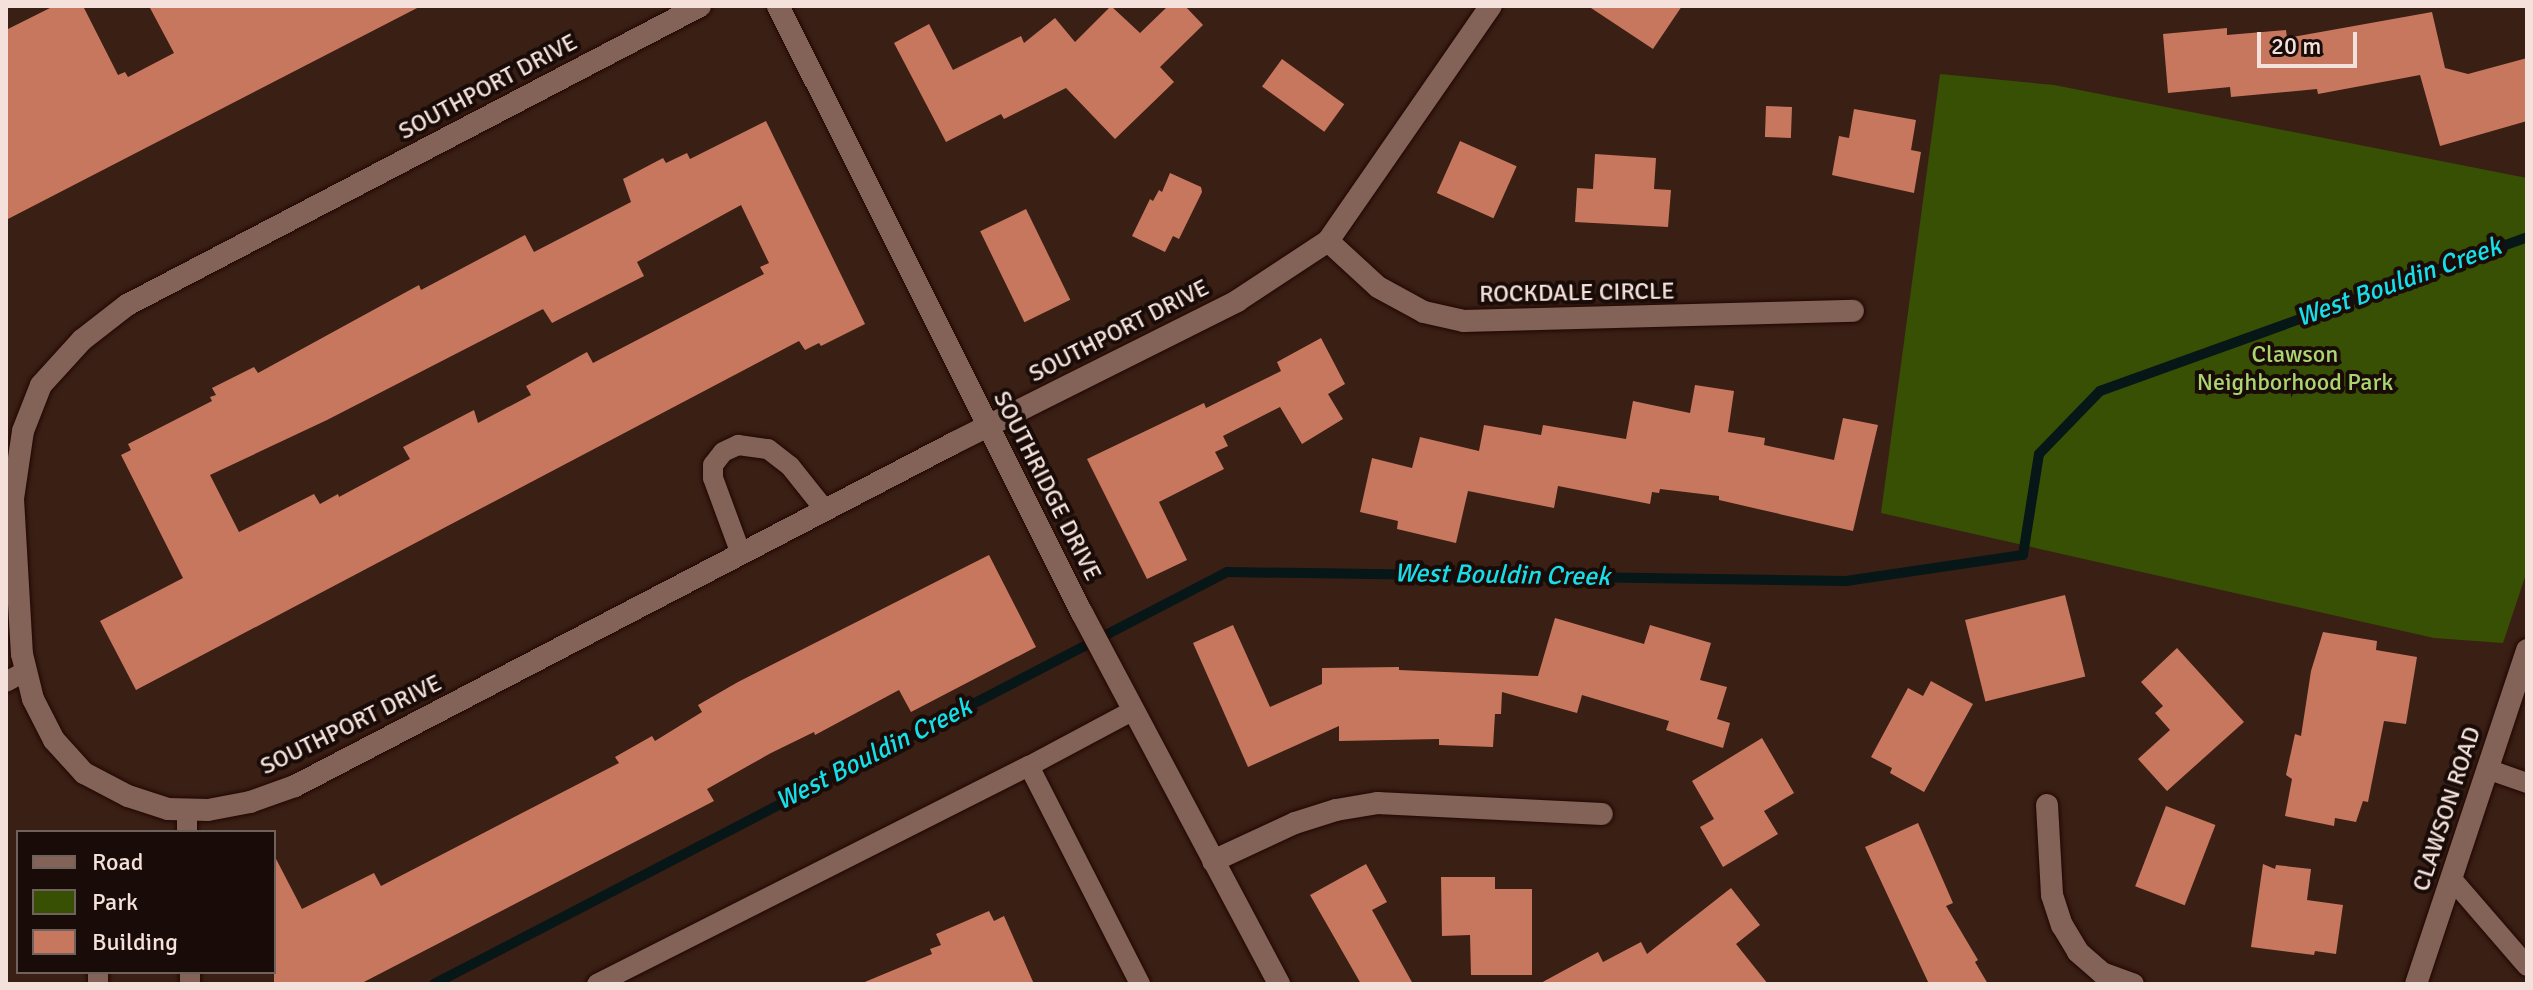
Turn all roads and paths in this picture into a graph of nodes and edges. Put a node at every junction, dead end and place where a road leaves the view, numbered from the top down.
1 (700, 6) edge
2 (778, 6) edge
3 (1491, 6) edge
4 (1328, 241) junction
5 (1853, 311) dead end
6 (987, 426) junction
7 (825, 510) junction
8 (741, 554) junction
9 (2527, 650) edge
10 (16, 676) edge
11 (1134, 710) junction
12 (1029, 766) junction
13 (2487, 769) junction
14 (2527, 783) edge
15 (2047, 805) dead end
16 (1602, 814) dead end
17 (187, 821) edge
18 (1213, 861) junction
19 (2451, 878) junction
20 (2527, 966) edge
21 (597, 984) edge
22 (1140, 984) edge
23 (1279, 984) edge
24 (2133, 984) edge
25 (2416, 984) edge

1 - 10 street, SOUTHPORT DRIVE
2 - 6 street, SOUTHRIDGE DRIVE
3 - 4 street, SOUTHPORT DRIVE
4 - 5 street, ROCKDALE CIRCLE
4 - 6 street, SOUTHPORT DRIVE
6 - 7 street, SOUTHPORT DRIVE
6 - 11 street, SOUTHRIDGE DRIVE
7 - 8 street, SOUTHPORT DRIVE
7 - 8 lane
8 - 17 street, SOUTHPORT DRIVE
9 - 13 street, CLAWSON ROAD
10 - 17 street, SOUTHPORT DRIVE
11 - 12 lane
11 - 18 street, SOUTHRIDGE DRIVE
12 - 21 lane
12 - 22 lane
13 - 14 lane
13 - 19 street, CLAWSON ROAD
15 - 24 street
16 - 18 street
18 - 23 street, SOUTHRIDGE DRIVE
19 - 20 lane
19 - 25 street, CLAWSON ROAD

